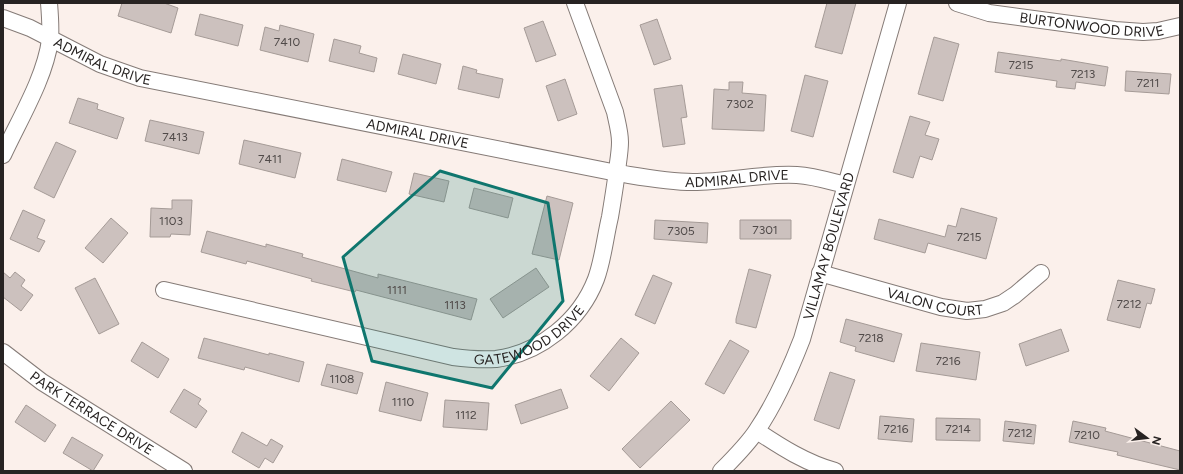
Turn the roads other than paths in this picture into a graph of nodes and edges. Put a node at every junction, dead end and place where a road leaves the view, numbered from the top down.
1 (49, 3) edge
2 (575, 3) edge
3 (898, 3) edge
4 (957, 3) edge
5 (3, 18) edge
6 (1180, 26) edge
7 (50, 39) junction
8 (3, 155) edge
9 (617, 173) junction
10 (845, 185) junction
11 (820, 273) junction
12 (1041, 273) dead end
13 (164, 290) dead end
14 (3, 352) edge
15 (757, 431) junction
16 (184, 471) edge
17 (721, 471) edge
18 (835, 471) edge

1 - 7 street
2 - 9 street, GATEWOOD DRIVE
3 - 10 street, VILLAMAY BOULEVARD
4 - 6 street, BURTONWOOD DRIVE
5 - 7 street, ADMIRAL DRIVE
7 - 8 street
7 - 9 street, ADMIRAL DRIVE
9 - 10 street, ADMIRAL DRIVE
9 - 13 street, GATEWOOD DRIVE
10 - 11 street, VILLAMAY BOULEVARD
11 - 12 street, VALON COURT
11 - 15 street, VILLAMAY BOULEVARD
14 - 16 street, PARK TERRACE DRIVE
15 - 17 street, VILLAMAY BOULEVARD
15 - 18 street

